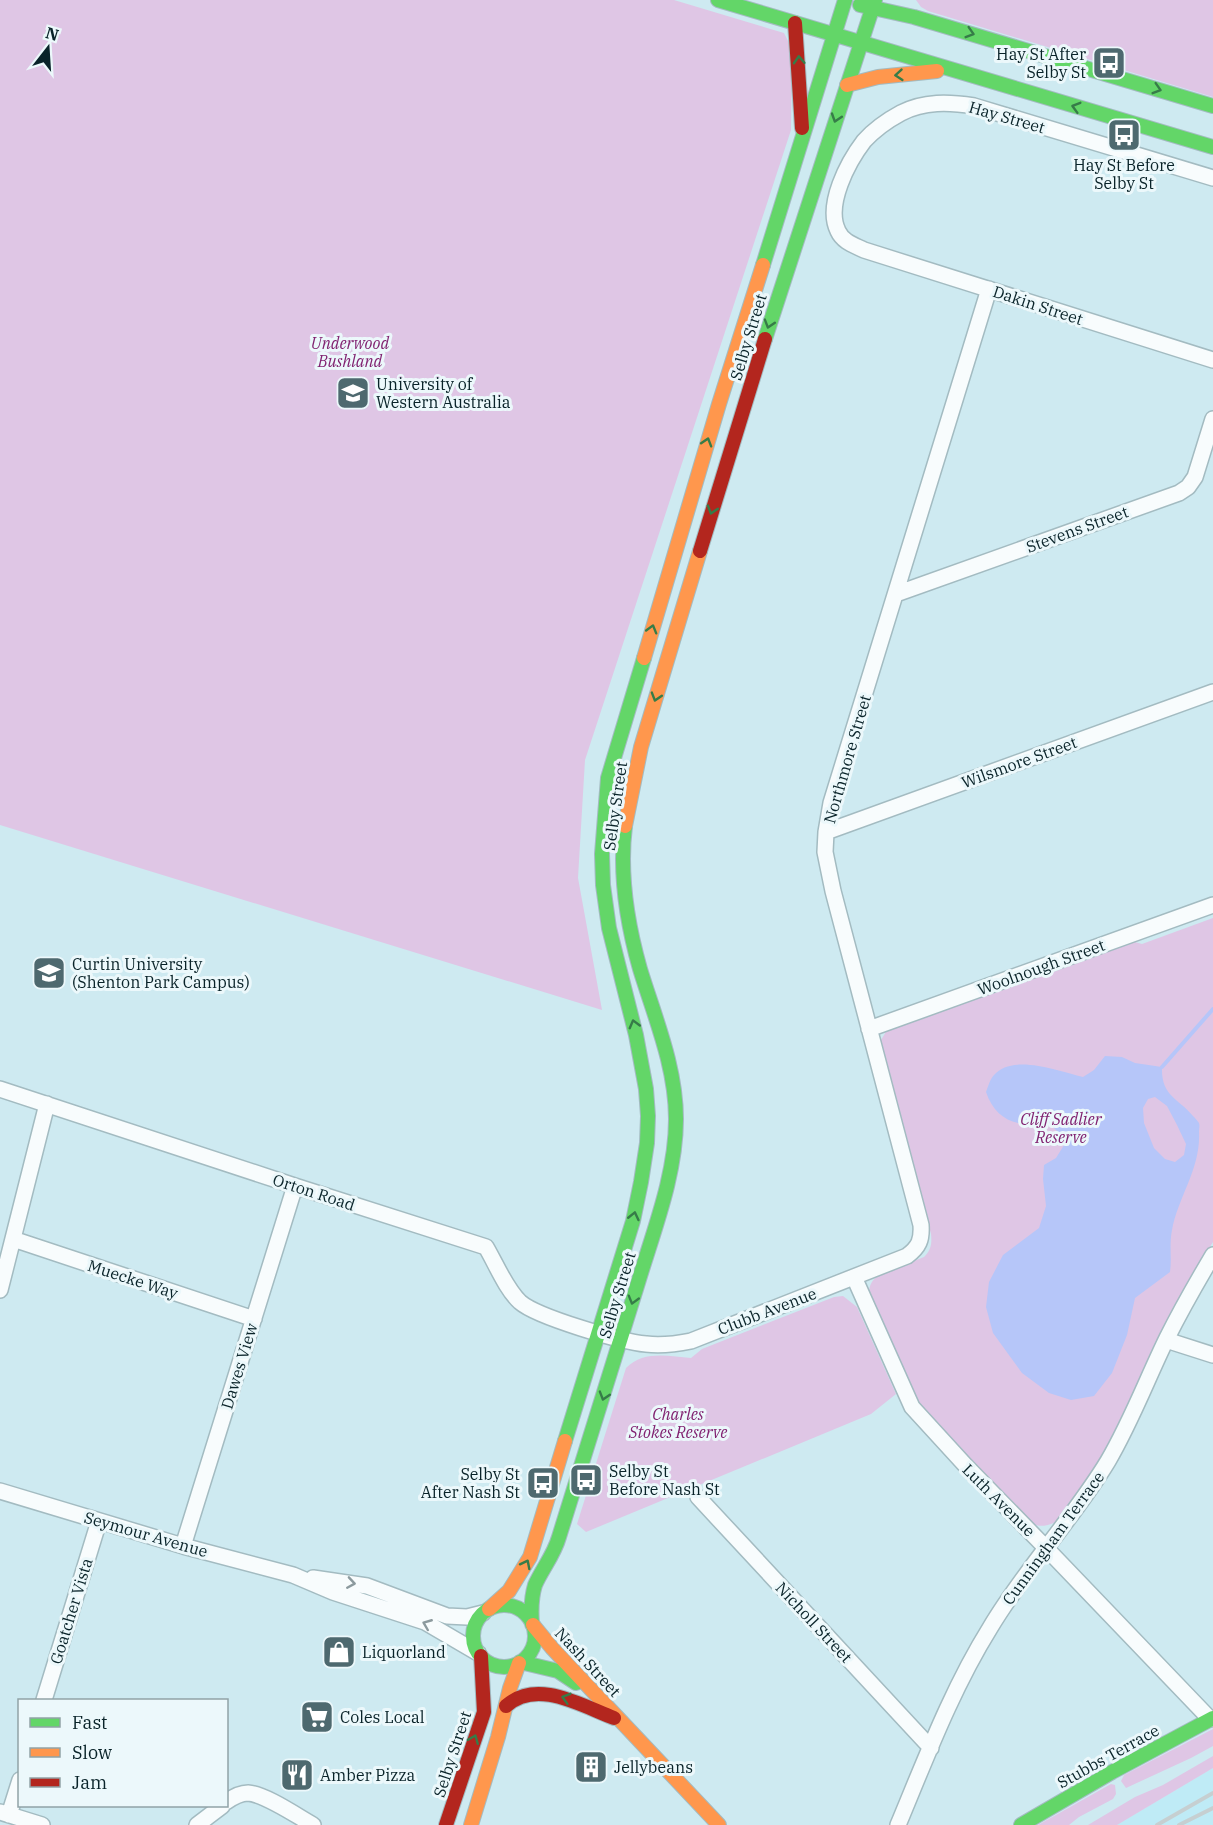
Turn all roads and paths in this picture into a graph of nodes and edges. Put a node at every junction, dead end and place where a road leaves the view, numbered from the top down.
1 (718, 0) edge
2 (844, 0) edge
3 (909, 0) edge
4 (874, 4) edge
5 (914, 17) junction
6 (795, 23) junction
7 (835, 35) junction
8 (861, 43) junction
9 (951, 70) junction
10 (847, 85) junction
11 (1213, 106) edge
12 (803, 139) junction
13 (1213, 147) edge
14 (1213, 178) edge
15 (864, 250) joint
16 (758, 281) junction
17 (780, 287) junction
18 (989, 289) junction
19 (1213, 360) edge
20 (1213, 419) edge
21 (681, 531) junction
22 (704, 537) junction
23 (896, 594) junction
24 (1213, 692) edge
25 (826, 832) junction
26 (1213, 905) edge
27 (869, 1029) junction
28 (0, 1089) edge
29 (47, 1104) junction
30 (674, 1143) junction
31 (647, 1144) junction
32 (295, 1186) junction
33 (921, 1236) joint
34 (13, 1239) junction
35 (1213, 1255) edge
36 (854, 1277) junction
37 (0, 1290) edge
38 (254, 1319) junction
39 (599, 1333) junction
40 (621, 1340) junction
41 (1166, 1340) junction
42 (1213, 1355) edge
43 (0, 1491) edge
44 (698, 1497) dead end
45 (99, 1521) junction
46 (183, 1546) junction
47 (1047, 1548) junction
48 (293, 1575) junction
49 (486, 1611) junction
50 (532, 1625) junction
51 (479, 1654) junction
52 (520, 1662) junction
53 (45, 1699) edge
54 (506, 1706) junction
55 (1212, 1719) edge
56 (620, 1720) junction
57 (931, 1748) junction
58 (18, 1784) edge
59 (228, 1801) edge
60 (221, 1807) edge
61 (4, 1813) edge
62 (42, 1825) edge
63 (197, 1825) edge
64 (313, 1825) edge
65 (446, 1825) edge
66 (471, 1825) edge
67 (718, 1825) edge
68 (898, 1825) edge
69 (1021, 1825) edge

1 - 6 main road, Hay Street
2 - 4 main road
2 - 7 main road, Selby Street
3 - 5 main road
4 - 5 main road
4 - 8 main road, Selby Street
5 -> 11 main road
6 - 7 main road, Hay Street
12 -> 6 main road
7 - 8 main road, Hay Street
7 - 12 main road, Selby Street
8 - 9 main road, Hay Street
8 - 10 main road, Selby Street
9 -> 10 main road
13 -> 9 main road, Hay Street
10 -> 17 main road, Selby Street
12 - 16 main road, Selby Street
14 - 15 street, Hay Street
15 - 18 street, Dakin Street
16 - 17 main road
21 -> 16 main road, Selby Street
17 -> 22 main road, Selby Street
18 - 19 street, Dakin Street
18 - 23 street, Northmore Street
20 - 23 street, Stevens Street
21 - 22 main road
31 -> 21 main road, Selby Street
22 -> 30 main road, Selby Street
23 - 25 street, Northmore Street
24 - 25 street, Wilsmore Street
25 - 27 street, Northmore Street
26 - 27 street, Woolnough Street
27 - 33 street, Northmore Street
28 - 29 street, Orton Road
29 - 32 street, Orton Road
29 - 34 street
30 - 31 main road
30 -> 40 main road, Selby Street
39 -> 31 main road, Selby Street
32 - 38 street, Dawes View
32 - 39 street, Orton Road
33 - 36 street, Clubb Avenue
34 - 37 street
34 - 38 street, Muecke Way
35 - 41 street, Cunningham Terrace
36 - 40 street, Clubb Avenue
36 - 47 street, Luth Avenue
38 - 46 street, Dawes View
39 - 40 street, Clubb Avenue
49 -> 39 main road, Selby Street
40 -> 50 main road, Selby Street
41 - 42 street
41 - 47 street, Cunningham Terrace
43 - 45 street, Seymour Avenue
44 - 57 street, Nicholl Street
45 - 46 street, Seymour Avenue
45 - 53 street, Goatcher Vista
46 - 48 street, Seymour Avenue
47 - 55 street, Luth Avenue
47 - 57 street, Cunningham Terrace
48 -> 49 street, Seymour Avenue
51 -> 48 street, Seymour Avenue
49 - 50 main road
49 - 51 main road
50 - 52 main road
50 - 56 main road, Nash Street
51 - 52 main road
65 -> 51 main road, Selby Street
52 - 54 main road
52 - 56 main road, Nash Street
56 -> 54 main road
54 - 66 main road
55 - 69 main road, Stubbs Terrace
56 - 67 main road, Nash Street
57 - 68 street, Cunningham Terrace
58 - 61 street
59 - 64 street
60 - 63 street
61 - 62 street

